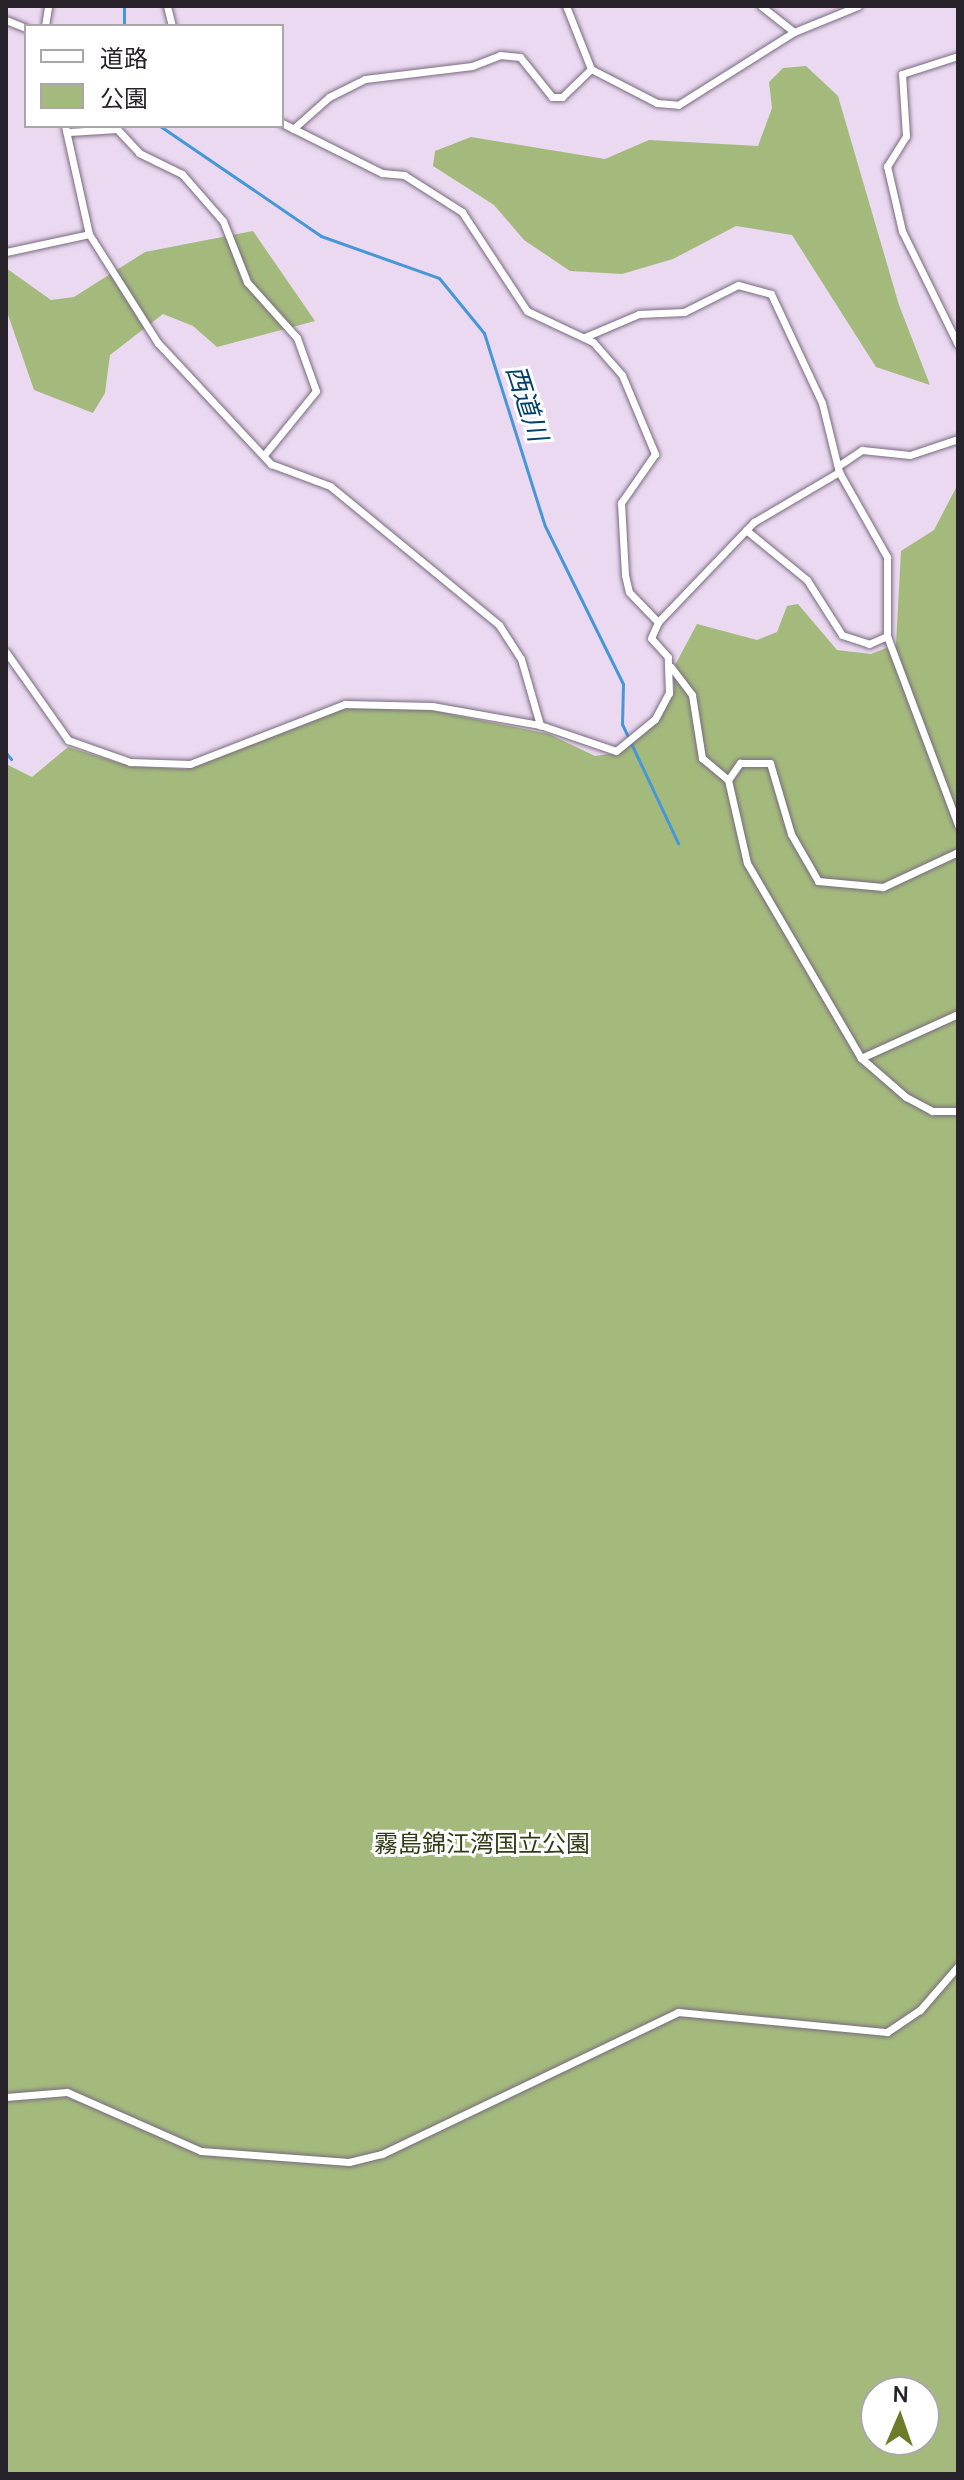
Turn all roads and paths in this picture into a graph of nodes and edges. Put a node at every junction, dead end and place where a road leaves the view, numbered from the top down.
1 (566, 6) edge
2 (761, 6) edge
3 (858, 6) edge
4 (794, 32) junction
5 (958, 56) edge
6 (591, 69) junction
7 (284, 124) edge
8 (67, 129) edge
9 (293, 129) junction
10 (89, 234) junction
11 (6, 252) edge
12 (585, 337) junction
13 (958, 345) edge
14 (958, 439) edge
15 (264, 455) junction
16 (838, 469) junction
17 (746, 530) junction
18 (658, 622) junction
19 (887, 636) junction
20 (6, 652) edge
21 (671, 667) junction
22 (540, 725) junction
23 (728, 780) junction
24 (958, 825) edge
25 (958, 852) edge
26 (958, 1014) edge
27 (861, 1058) junction
28 (958, 1111) edge
29 (958, 1966) edge
30 (6, 2097) edge

1 - 6 street
2 - 4 street
3 - 4 street
4 - 6 street
5 - 13 street
6 - 9 street
7 - 9 street
8 - 10 street
8 - 15 street
9 - 12 street
10 - 11 street
10 - 15 street
12 - 16 street
12 - 18 street
14 - 16 street
15 - 22 street
16 - 17 street
16 - 19 street
17 - 18 street
17 - 19 street
18 - 21 street
19 - 24 street
20 - 22 street
21 - 22 street
21 - 23 street
23 - 25 street
23 - 27 street
26 - 27 street
27 - 28 street
29 - 30 street

